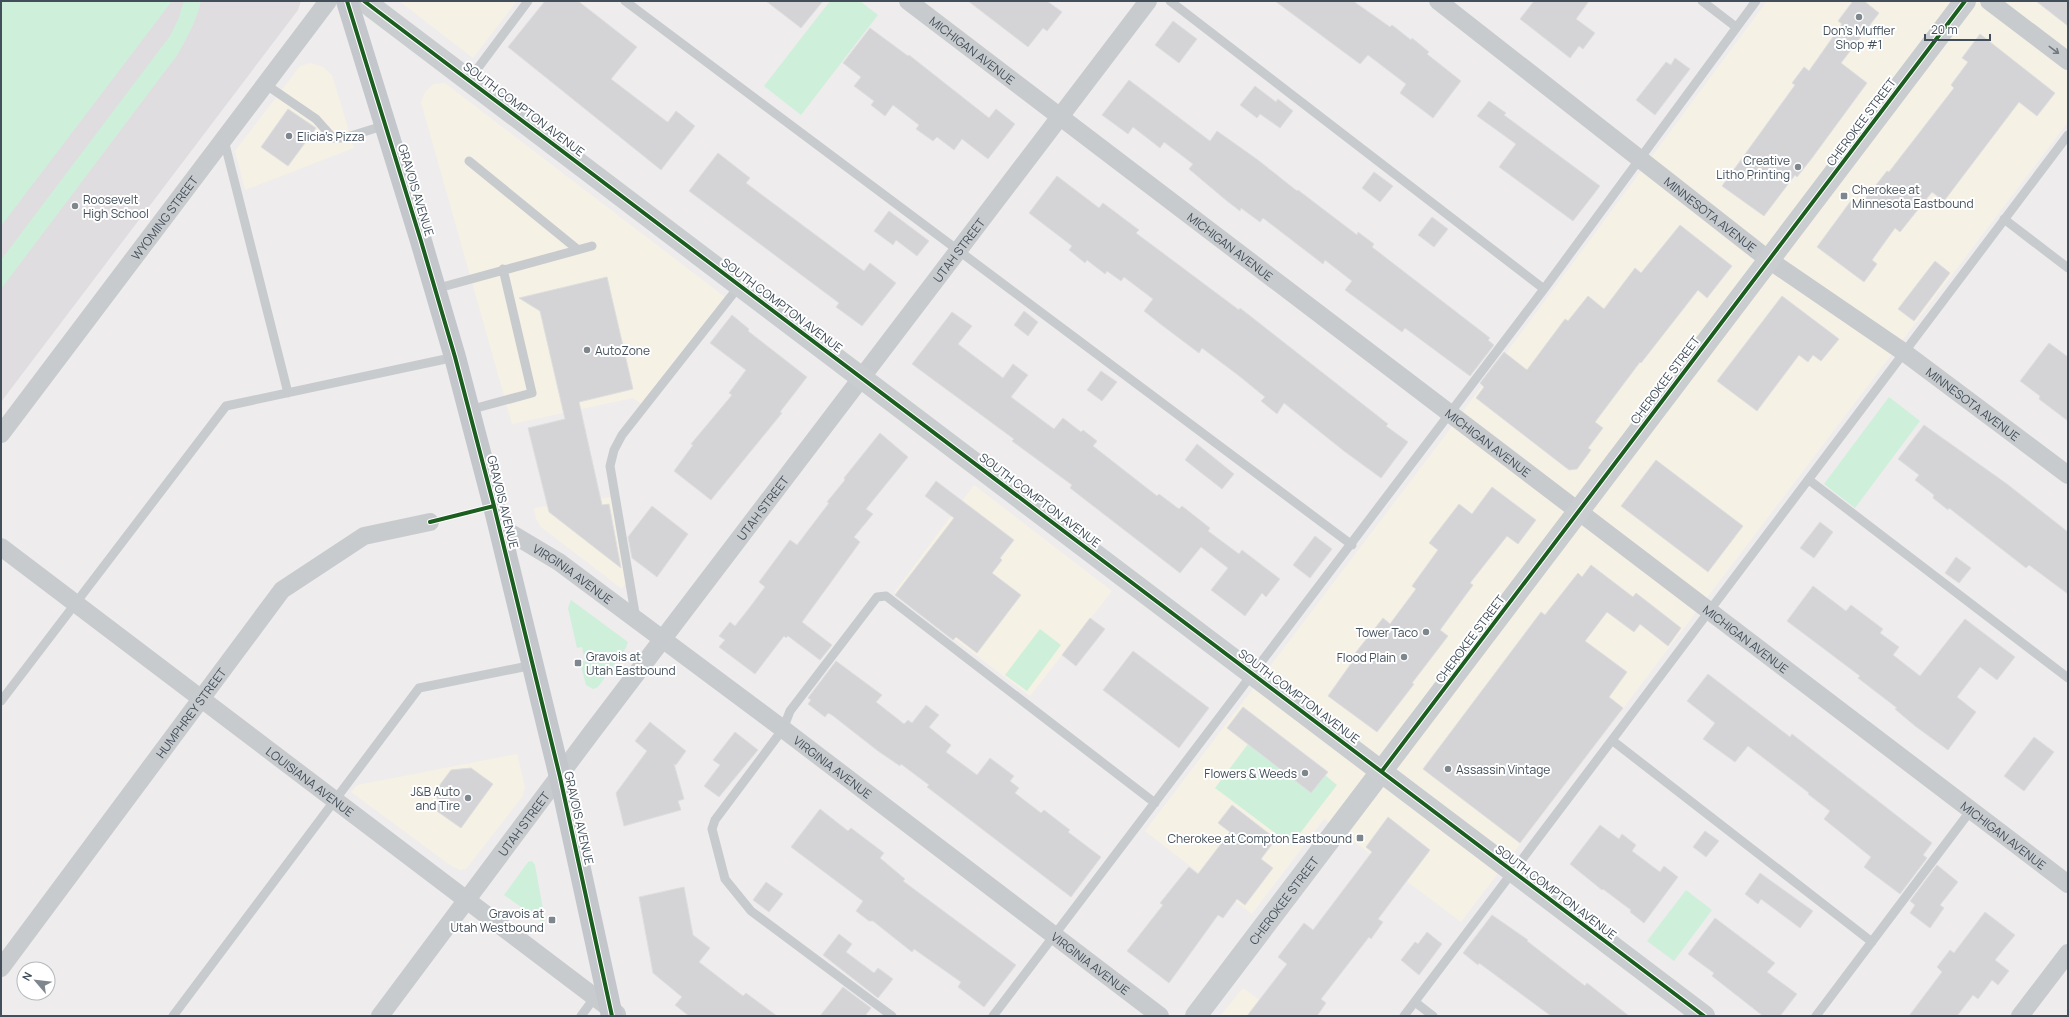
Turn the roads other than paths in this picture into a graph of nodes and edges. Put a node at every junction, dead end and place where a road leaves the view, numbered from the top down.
1 (328, 1) edge
2 (347, 1) edge
3 (364, 1) edge
4 (528, 1) edge
5 (625, 1) edge
6 (908, 1) edge
7 (1148, 1) edge
8 (1170, 1) edge
9 (1438, 1) edge
10 (1702, 1) edge
11 (1756, 1) edge
12 (1965, 1) edge
13 (1989, 1) edge
14 (1736, 27) junction
15 (2068, 61) edge
16 (469, 80) junction
17 (265, 84) junction
18 (1060, 117) junction
19 (386, 125) junction
20 (2068, 136) edge
21 (224, 140) junction
22 (1641, 158) junction
23 (469, 161) dead end
24 (2004, 219) junction
25 (592, 246) dead end
26 (577, 249) junction
27 (959, 252) junction
28 (1769, 260) junction
29 (2068, 268) edge
30 (503, 269) junction
31 (740, 285) junction
32 (435, 288) junction
33 (1544, 289) junction
34 (1905, 353) junction
35 (455, 357) junction
36 (863, 378) junction
37 (288, 393) junction
38 (469, 410) junction
39 (1450, 413) junction
40 (1, 434) edge
41 (2068, 475) edge
42 (1809, 480) junction
43 (1578, 512) junction
44 (430, 522) dead end
45 (499, 526) junction
46 (1352, 544) junction
47 (1, 547) edge
48 (74, 602) junction
49 (1709, 611) junction
50 (637, 622) junction
51 (663, 641) junction
52 (533, 665) junction
53 (1253, 674) junction
54 (2068, 678) edge
55 (202, 700) junction
56 (1, 701) edge
57 (783, 729) junction
58 (1613, 741) junction
59 (1382, 771) junction
60 (560, 777) junction
61 (335, 800) junction
62 (1155, 803) junction
63 (1971, 810) junction
64 (1513, 873) junction
65 (2068, 884) edge
66 (468, 901) junction
67 (1053, 936) junction
68 (1872, 942) junction
69 (2068, 953) edge
70 (1, 968) edge
71 (1415, 1002) junction
72 (609, 1009) edge
73 (172, 1016) edge
74 (380, 1016) edge
75 (581, 1016) edge
76 (892, 1016) edge
77 (992, 1016) edge
78 (1160, 1016) edge
79 (1196, 1016) edge
80 (1404, 1016) edge
81 (1433, 1016) edge
82 (1704, 1016) edge
83 (1816, 1016) edge
84 (2020, 1016) edge

1 - 17 street, WYOMING STREET
2 - 19 main road, GRAVOIS AVENUE
3 - 16 street, SOUTH COMPTON AVENUE
4 - 16 lane
5 - 27 lane
6 - 18 street, MICHIGAN AVENUE
7 - 18 street, UTAH STREET
8 - 33 lane
9 - 22 street, MINNESOTA AVENUE
10 - 14 lane
11 - 14 lane
12 - 28 street, CHEROKEE STREET
13 -> 15 street
14 - 22 lane
16 - 31 street, SOUTH COMPTON AVENUE
17 - 19 lane
17 - 21 street, WYOMING STREET
18 - 27 street, UTAH STREET
18 - 39 street, MICHIGAN AVENUE
19 - 32 main road, GRAVOIS AVENUE
20 - 24 lane
21 - 37 lane
21 - 40 street, WYOMING STREET
22 - 28 street, MINNESOTA AVENUE
22 - 33 lane
23 - 26 lane
24 - 29 lane
24 - 34 lane
25 - 26 lane
26 - 30 lane
27 - 36 street, UTAH STREET
27 - 46 lane
28 - 34 street, MINNESOTA AVENUE
28 - 43 street, CHEROKEE STREET
30 - 32 lane
30 - 38 lane
31 - 36 street, SOUTH COMPTON AVENUE
31 - 50 lane
32 - 35 main road, GRAVOIS AVENUE
33 - 39 lane
34 - 41 street, MINNESOTA AVENUE
34 - 42 lane
35 - 37 lane
35 - 38 main road, GRAVOIS AVENUE
36 - 51 street, UTAH STREET
36 - 53 street, SOUTH COMPTON AVENUE
37 - 48 lane
38 - 45 main road, GRAVOIS AVENUE
39 - 43 street, MICHIGAN AVENUE
39 - 46 lane
42 - 49 lane
42 - 54 lane
43 - 49 street, MICHIGAN AVENUE
43 - 59 street, CHEROKEE STREET
44 - 55 street, HUMPHREY STREET
45 - 50 street, VIRGINIA AVENUE
45 - 52 main road, GRAVOIS AVENUE
46 - 53 lane
47 - 48 street, LOUISIANA AVENUE
48 - 55 street, LOUISIANA AVENUE
48 - 56 lane
49 - 58 lane
49 - 63 street, MICHIGAN AVENUE
50 - 51 street, VIRGINIA AVENUE
51 - 57 street, VIRGINIA AVENUE
51 - 60 street, UTAH STREET
52 - 60 main road, GRAVOIS AVENUE
52 - 61 lane
53 - 59 street, SOUTH COMPTON AVENUE
53 - 62 lane
55 - 61 street, LOUISIANA AVENUE
55 - 70 street, HUMPHREY STREET
57 - 62 lane
57 - 67 street, VIRGINIA AVENUE
57 - 76 lane
58 - 64 lane
58 - 68 lane
59 - 64 street, SOUTH COMPTON AVENUE
59 - 79 street, CHEROKEE STREET
60 - 66 street, UTAH STREET
60 - 72 main road, GRAVOIS AVENUE
61 - 66 street, LOUISIANA AVENUE
61 - 73 lane
62 - 67 lane
63 - 65 street, MICHIGAN AVENUE
63 - 68 lane
64 - 71 lane
64 - 82 street, SOUTH COMPTON AVENUE
66 - 72 street, LOUISIANA AVENUE
66 - 74 street, UTAH STREET
67 - 77 lane
67 - 78 street, VIRGINIA AVENUE
68 - 83 lane
69 - 84 street
71 - 80 lane
71 - 81 lane
72 - 75 lane

